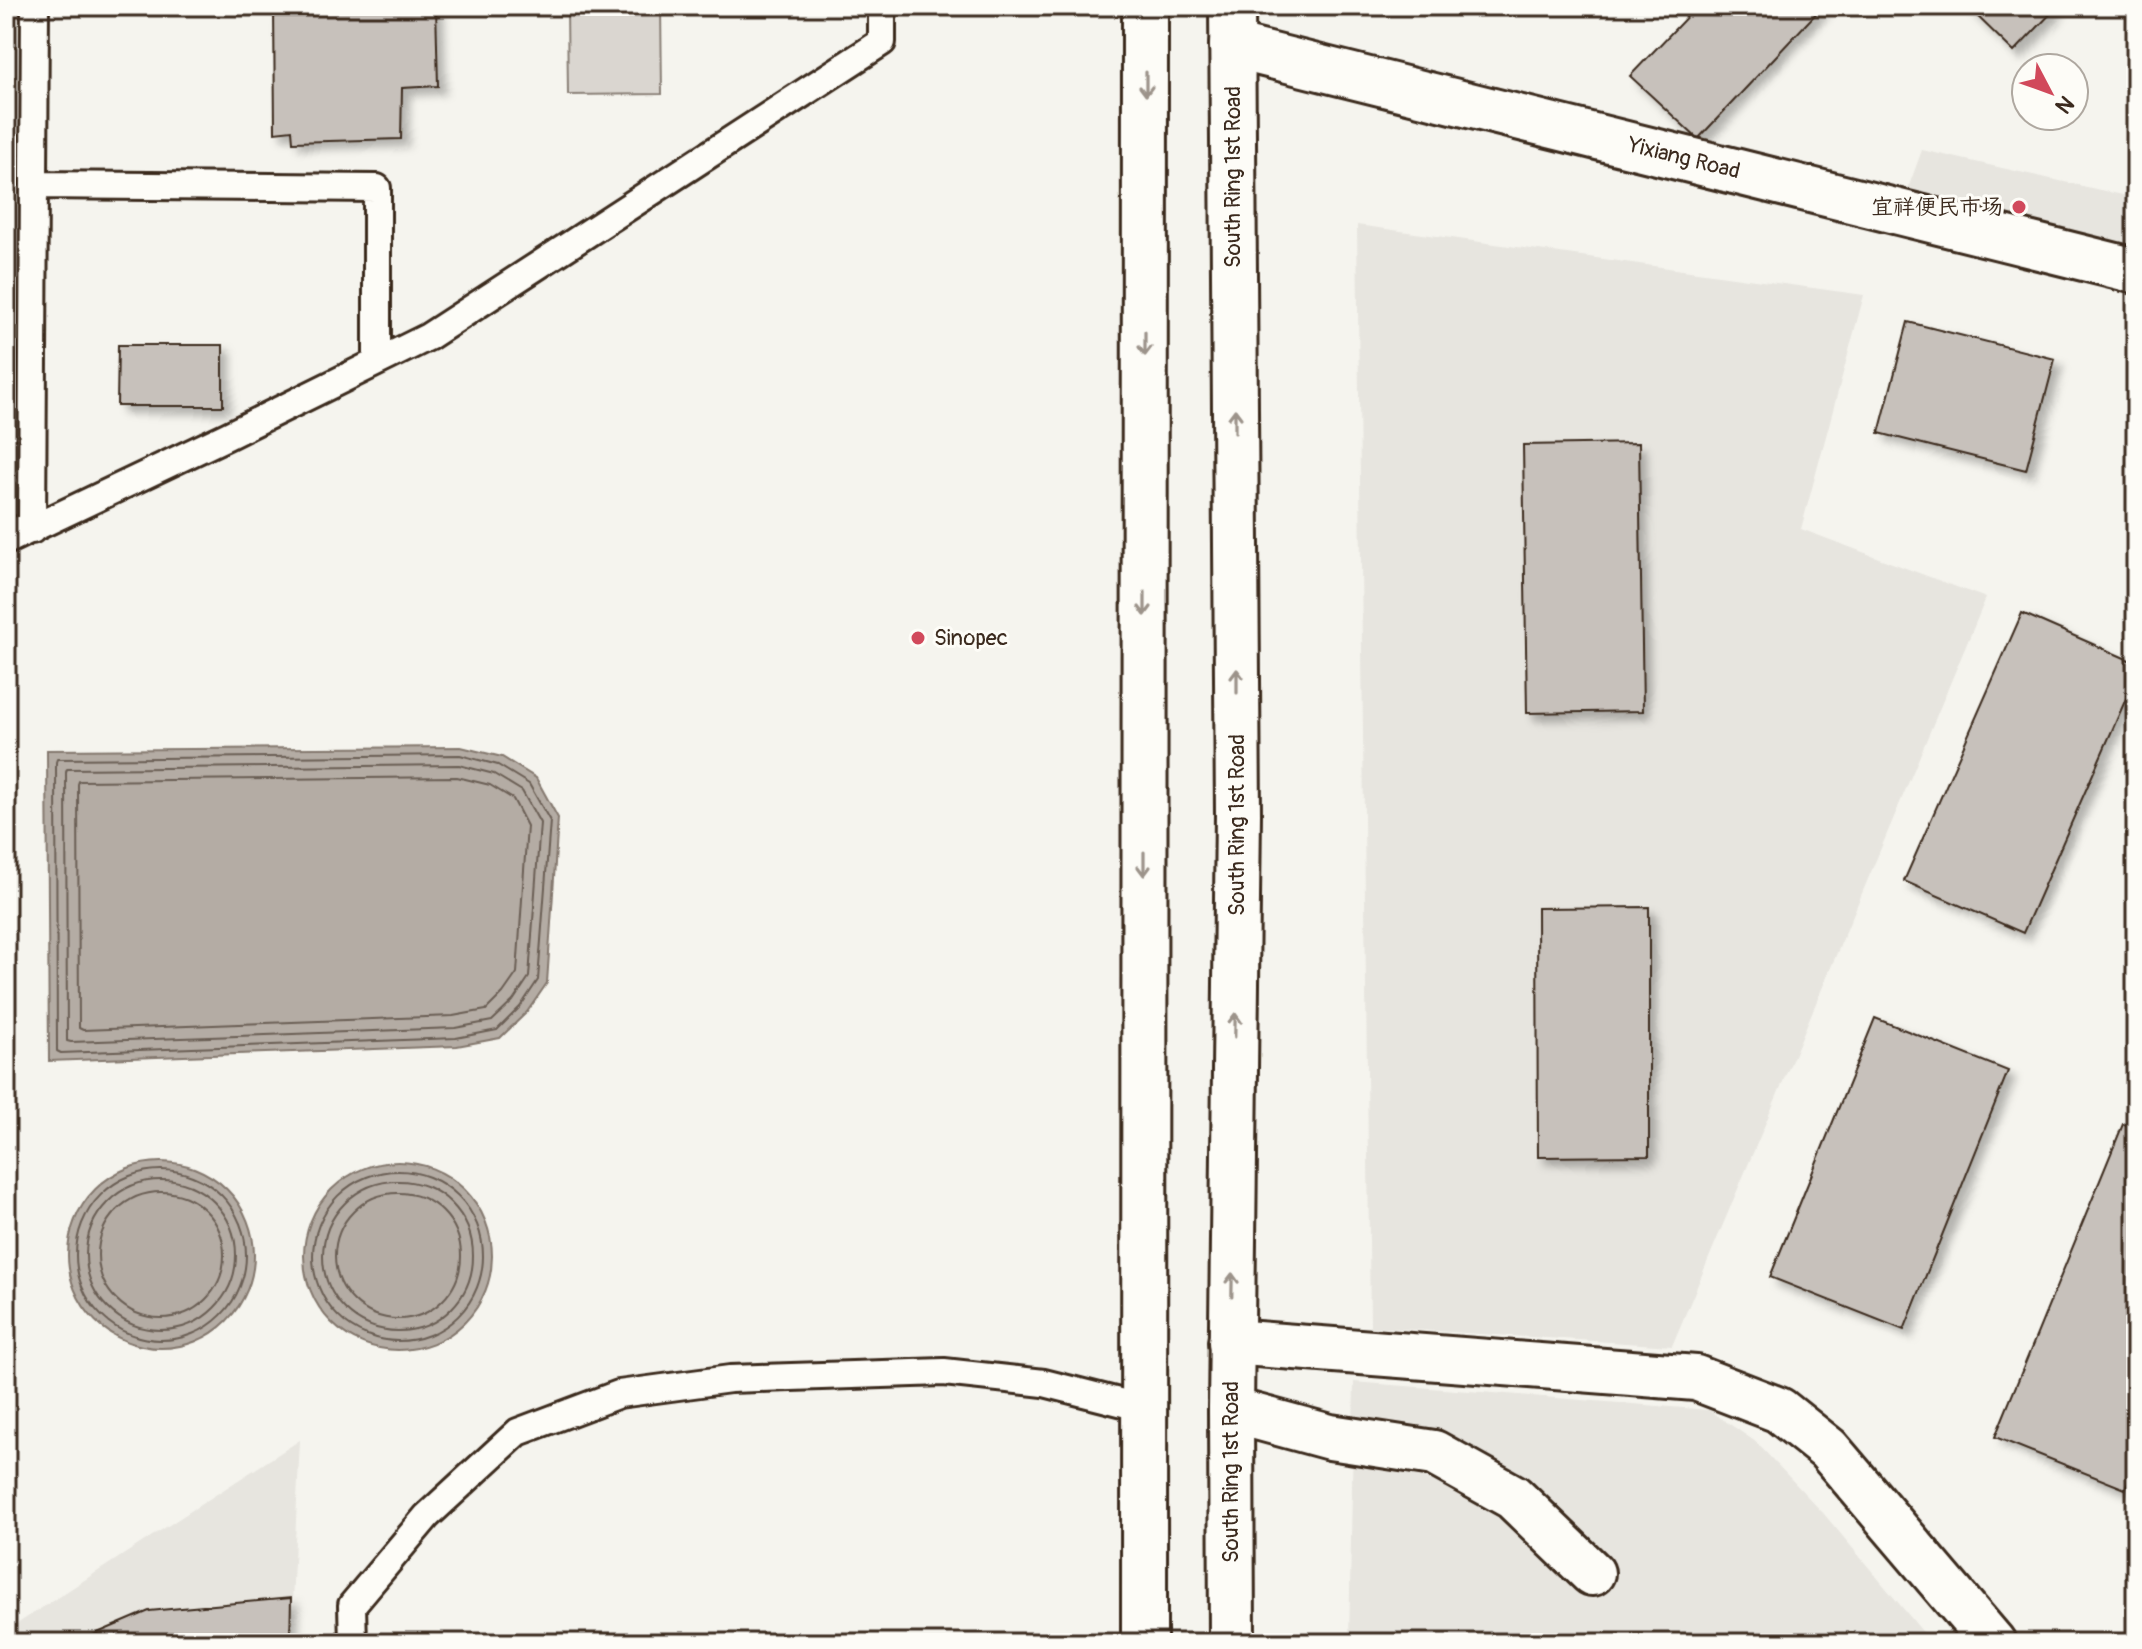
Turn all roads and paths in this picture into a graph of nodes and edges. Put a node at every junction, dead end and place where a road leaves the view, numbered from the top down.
1 (35, 6) edge
2 (882, 6) edge
3 (1145, 6) edge
4 (1232, 26) edge
5 (34, 185) junction
6 (2136, 271) edge
7 (377, 362) junction
8 (19, 530) edge
9 (6, 541) edge
10 (1231, 1342) junction
11 (1143, 1408) junction
12 (1231, 1410) junction
13 (1592, 1573) dead end
14 (353, 1643) edge
15 (1144, 1643) edge
16 (1232, 1643) edge
17 (1993, 1643) edge

1 - 5 lane
2 - 7 lane
3 -> 11 main road
4 - 6 main road, Yixiang Road
10 -> 4 main road, South Ring 1st Road
5 - 7 lane
5 - 8 lane
7 - 8 lane
8 - 9 lane
10 - 12 main road, South Ring 1st Road
10 - 17 main road
11 - 14 lane
11 - 15 main road
12 - 13 main road
12 - 16 main road, South Ring 1st Road

